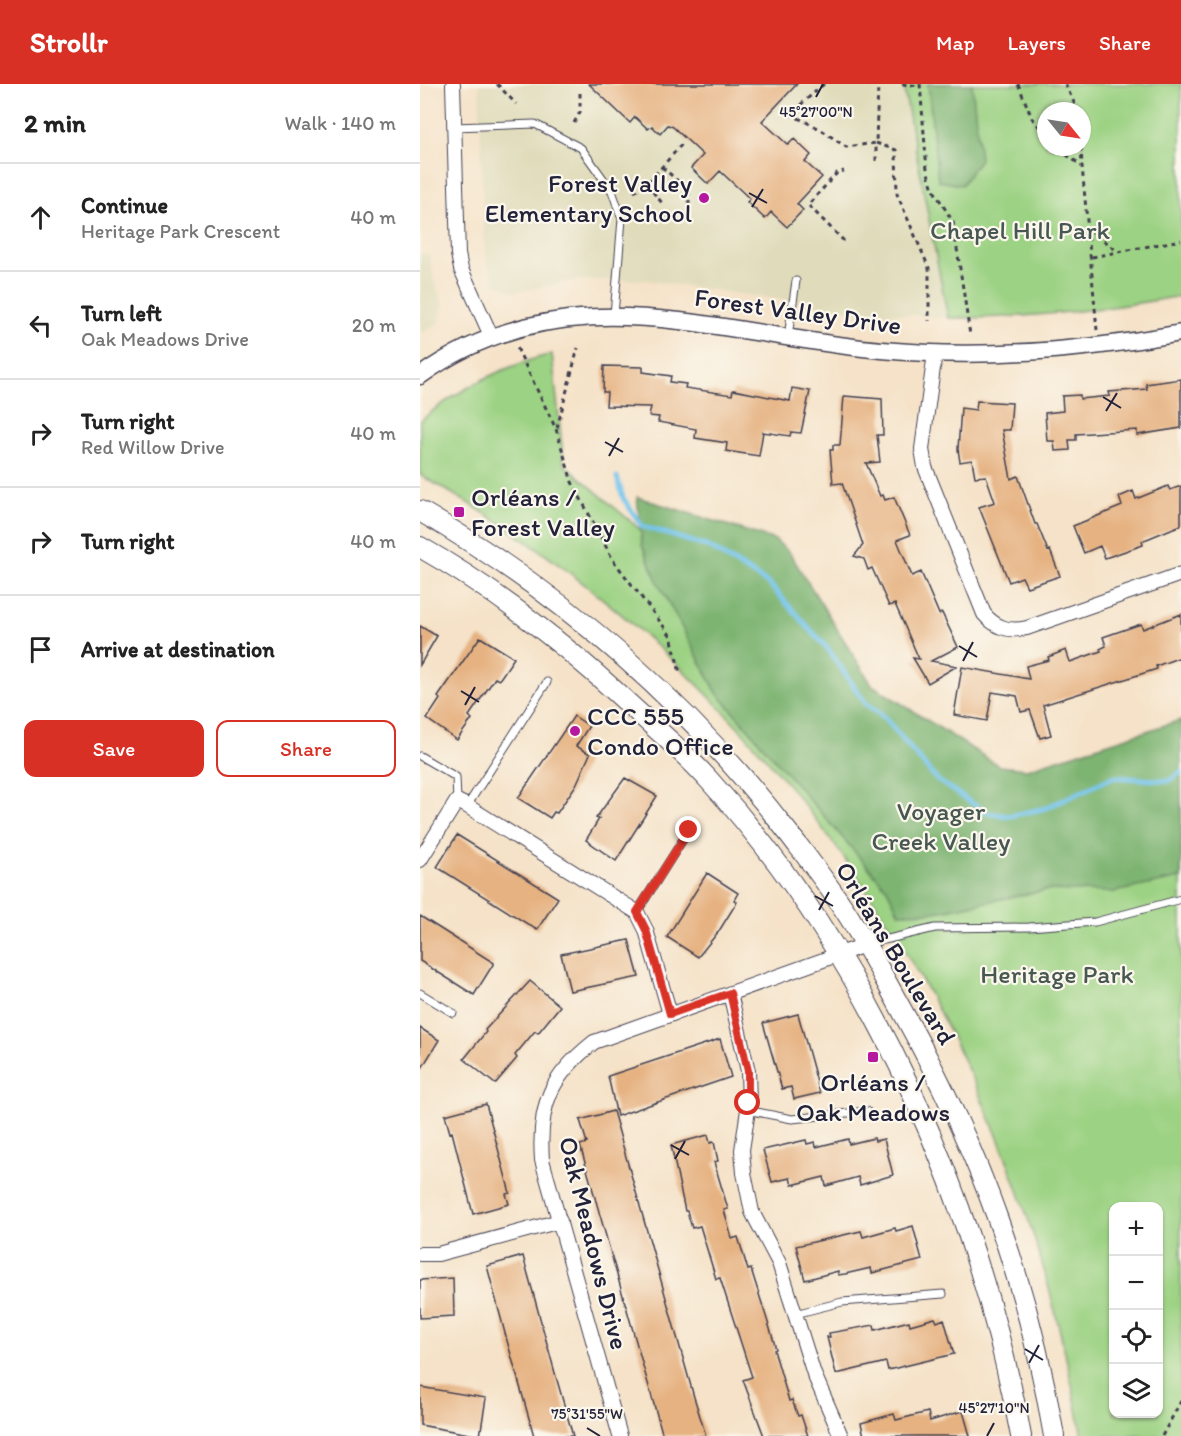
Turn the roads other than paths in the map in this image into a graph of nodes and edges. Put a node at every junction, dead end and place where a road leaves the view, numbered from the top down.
1 (453, 84) edge
2 (454, 127) junction
3 (796, 281) dead end
4 (614, 315) junction
5 (1181, 333) edge
6 (788, 337) junction
7 (492, 338) junction
8 (935, 353) junction
9 (420, 376) edge
10 (420, 511) edge
11 (420, 547) edge
12 (1181, 574) edge
13 (547, 682) dead end
14 (420, 756) edge
15 (462, 803) junction
16 (689, 830) dead end
17 (420, 860) edge
18 (1181, 899) edge
19 (637, 912) junction
20 (865, 945) junction
21 (839, 956) junction
22 (420, 993) edge
23 (730, 993) junction
24 (453, 1013) dead end
25 (670, 1014) junction
26 (747, 1110) junction
27 (867, 1111) dead end
28 (560, 1221) junction
29 (420, 1254) edge
30 (943, 1294) dead end
31 (795, 1314) junction
32 (620, 1436) edge
33 (841, 1436) edge
34 (1021, 1436) edge
35 (1054, 1436) edge

1 - 2 street
2 - 4 lane
2 - 7 street
3 - 6 lane
4 - 6 street, Forest Valley Drive
4 - 7 street, Forest Valley Drive
5 - 8 street, Forest Valley Drive
6 - 8 street, Forest Valley Drive
7 - 9 street, Forest Valley Drive
8 - 12 street
10 - 20 main road, Orléans Boulevard
11 - 21 main road, Orléans Boulevard
13 - 15 lane
14 - 15 lane
15 - 17 street
15 - 19 street
16 - 19 lane
18 - 20 lane
19 - 25 street
20 - 21 street, Oak Meadows Drive
20 - 35 main road, Orléans Boulevard
21 - 23 street, Oak Meadows Drive
21 - 34 main road, Orléans Boulevard
22 - 24 lane
23 - 25 street, Oak Meadows Drive
23 - 26 street
25 - 28 street, Oak Meadows Drive
26 - 27 lane
26 - 31 street
28 - 29 street
28 - 32 street, Oak Meadows Drive
30 - 31 lane
31 - 33 street

